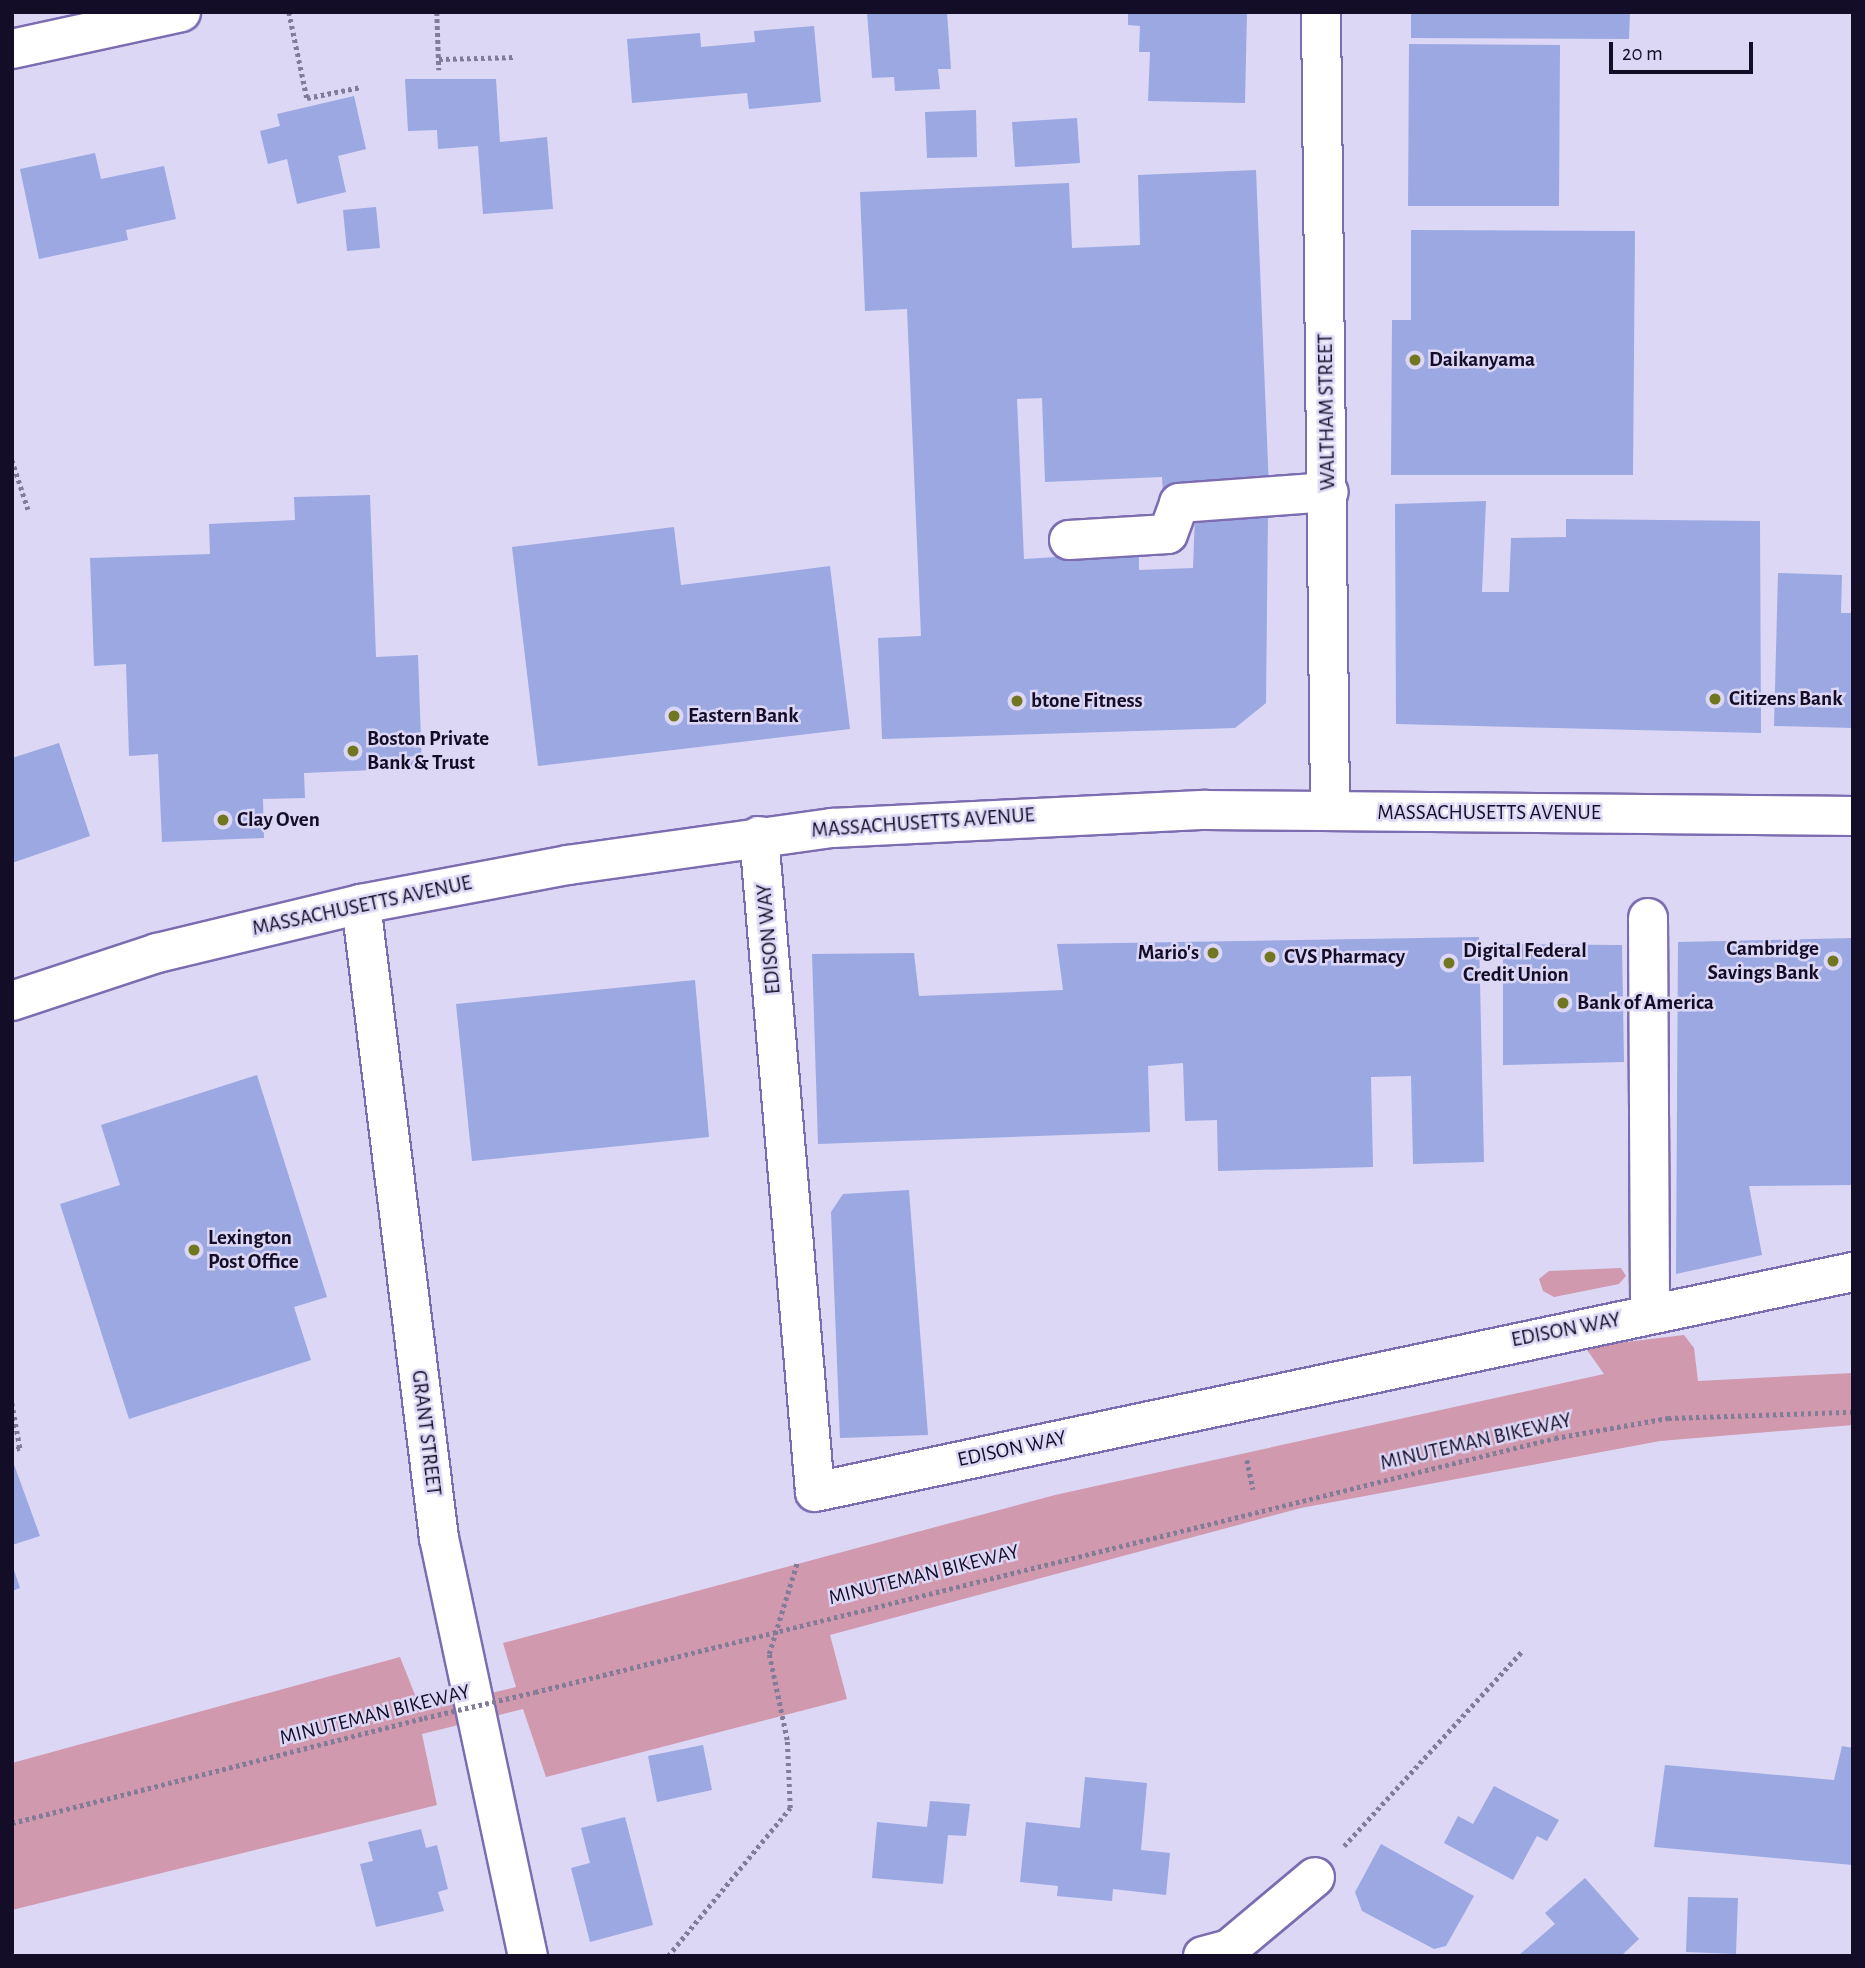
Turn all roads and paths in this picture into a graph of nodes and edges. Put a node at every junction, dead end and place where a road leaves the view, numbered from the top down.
1 (181, 12) edge
2 (289, 12) edge
3 (437, 12) edge
4 (1321, 12) edge
5 (12, 49) edge
6 (513, 57) dead end
7 (439, 59) junction
8 (439, 70) dead end
9 (361, 87) dead end
10 (12, 460) edge
11 (1329, 492) junction
12 (28, 509) dead end
13 (1069, 540) dead end
14 (1330, 811) junction
15 (1853, 816) edge
16 (760, 836) junction
17 (361, 904) junction
18 (1648, 918) dead end
19 (12, 1001) edge
20 (1853, 1272) edge
21 (1650, 1314) junction
22 (12, 1403) edge
23 (1853, 1412) edge
24 (12, 1451) edge
25 (1247, 1460) dead end
26 (1253, 1489) dead end
27 (797, 1563) dead end
28 (776, 1628) junction
29 (1523, 1650) dead end
30 (12, 1824) edge
31 (1315, 1877) joint
32 (528, 1956) edge
33 (668, 1956) edge
34 (1203, 1956) edge

1 - 5 street
2 - 9 path
3 - 7 path
4 - 11 street, WALTHAM STREET
6 - 7 path
7 - 8 path
10 - 12 path
11 - 13 street
11 - 14 street, WALTHAM STREET
14 - 15 street, MASSACHUSETTS AVENUE
14 - 16 street, MASSACHUSETTS AVENUE
16 - 17 street, MASSACHUSETTS AVENUE
16 - 21 street, EDISON WAY
17 - 19 street, MASSACHUSETTS AVENUE
17 - 32 street, GRANT STREET
18 - 21 street
20 - 21 street, EDISON WAY
22 - 24 path
23 - 28 path, MINUTEMAN BIKEWAY
25 - 26 path
27 - 28 path
28 - 30 path, MINUTEMAN BIKEWAY, bridge
28 - 33 path
29 - 31 path
31 - 34 street

